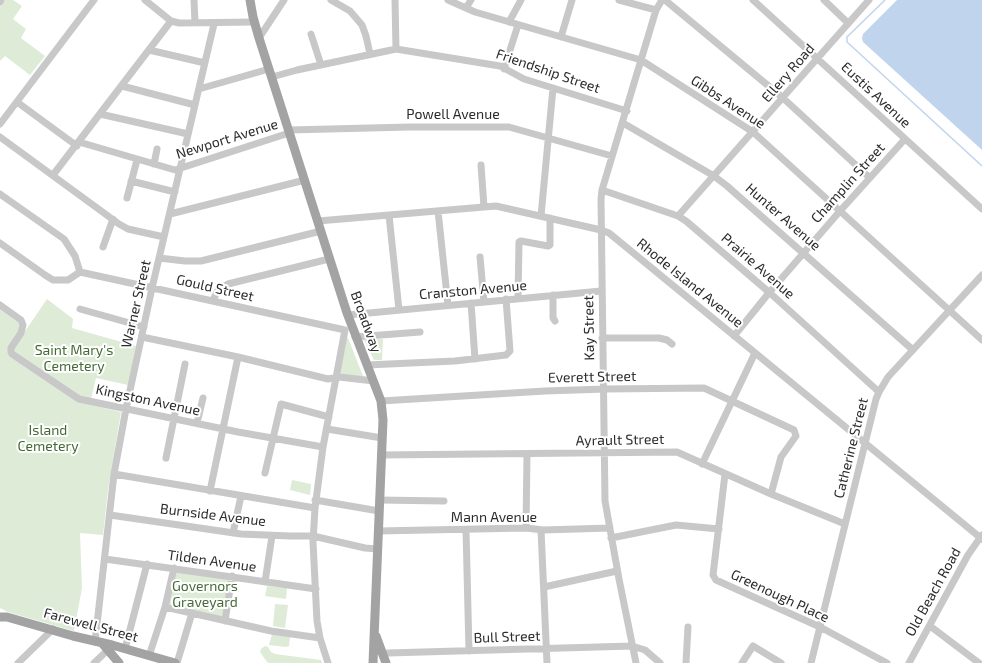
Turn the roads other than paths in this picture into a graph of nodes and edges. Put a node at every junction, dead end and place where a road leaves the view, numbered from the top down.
1 (94, 0) edge
2 (145, 0) edge
3 (194, 0) edge
4 (250, 0) edge
5 (284, 0) edge
6 (331, 0) edge
7 (395, 0) edge
8 (448, 0) edge
9 (471, 0) edge
10 (521, 0) edge
11 (572, 0) edge
12 (619, 0) edge
13 (663, 0) edge
14 (753, 0) edge
15 (824, 0) edge
16 (869, 0) edge
17 (466, 8) junction
18 (656, 10) junction
19 (171, 21) junction
20 (254, 22) junction
21 (509, 22) junction
22 (195, 23) junction
23 (848, 23) junction
24 (214, 24) junction
25 (518, 25) junction
26 (311, 34) dead end
27 (561, 37) junction
28 (259, 38) junction
29 (396, 49) junction
30 (149, 50) junction
31 (370, 54) junction
32 (818, 59) junction
33 (641, 60) junction
34 (205, 63) junction
35 (321, 65) junction
36 (504, 69) junction
37 (270, 73) junction
38 (122, 86) junction
39 (553, 88) junction
40 (199, 89) junction
41 (783, 98) junction
42 (17, 102) junction
43 (195, 105) junction
44 (627, 111) junction
45 (100, 114) junction
46 (623, 122) junction
47 (0, 124) edge
48 (289, 131) junction
49 (753, 132) junction
50 (188, 134) junction
51 (0, 137) edge
52 (548, 137) junction
53 (905, 139) junction
54 (78, 144) junction
55 (157, 149) dead end
56 (612, 156) junction
57 (137, 160) junction
58 (154, 164) junction
59 (481, 165) dead end
60 (180, 169) junction
61 (53, 175) junction
62 (714, 176) junction
63 (870, 178) junction
64 (305, 180) junction
65 (131, 181) junction
66 (602, 190) junction
67 (175, 192) junction
68 (0, 194) edge
69 (127, 198) dead end
70 (484, 207) junction
71 (982, 209) edge
72 (438, 211) junction
73 (840, 211) junction
74 (170, 214) junction
75 (389, 215) junction
76 (541, 216) junction
77 (678, 216) junction
78 (550, 218) junction
79 (113, 219) junction
80 (318, 221) junction
81 (601, 230) junction
82 (321, 231) junction
83 (164, 237) junction
84 (0, 243) edge
85 (103, 247) dead end
86 (804, 252) junction
87 (480, 257) dead end
88 (159, 258) junction
89 (329, 258) junction
90 (80, 272) junction
91 (982, 275) edge
92 (152, 288) junction
93 (601, 291) junction
94 (770, 293) junction
95 (553, 295) junction
96 (518, 298) junction
97 (506, 299) junction
98 (213, 300) junction
99 (484, 302) junction
100 (471, 303) junction
101 (0, 305) edge
102 (448, 305) junction
103 (80, 309) dead end
104 (399, 310) junction
105 (949, 310) junction
106 (348, 315) junction
107 (555, 321) dead end
108 (144, 327) junction
109 (348, 328) junction
110 (420, 332) dead end
111 (734, 336) junction
112 (142, 337) junction
113 (355, 337) junction
114 (602, 338) junction
115 (982, 340) edge
116 (672, 344) dead end
117 (913, 350) junction
118 (755, 353) junction
119 (238, 357) junction
120 (475, 359) junction
121 (185, 364) dead end
122 (367, 365) junction
123 (335, 378) junction
124 (374, 381) junction
125 (602, 389) junction
126 (879, 392) junction
127 (203, 398) dead end
128 (381, 401) junction
129 (732, 401) junction
130 (126, 409) junction
131 (329, 417) junction
132 (174, 418) junction
133 (197, 423) junction
134 (223, 428) junction
135 (327, 428) junction
136 (273, 437) junction
137 (382, 438) junction
138 (865, 443) junction
139 (323, 447) junction
140 (604, 453) junction
141 (527, 454) junction
142 (381, 455) junction
143 (166, 458) dead end
144 (702, 464) junction
145 (265, 473) dead end
146 (114, 474) junction
147 (724, 474) junction
148 (210, 491) junction
149 (771, 494) junction
150 (241, 496) junction
151 (379, 500) junction
152 (444, 501) dead end
153 (315, 504) junction
154 (376, 511) junction
155 (110, 515) junction
156 (845, 524) junction
157 (526, 528) junction
158 (610, 528) junction
159 (719, 529) junction
160 (466, 530) junction
161 (540, 530) junction
162 (378, 531) junction
163 (233, 533) junction
164 (272, 536) junction
165 (313, 536) junction
166 (981, 537) edge
167 (612, 538) junction
168 (377, 549) junction
169 (105, 558) junction
170 (147, 564) junction
171 (174, 568) junction
172 (617, 571) junction
173 (232, 576) junction
174 (265, 582) junction
175 (544, 586) junction
176 (316, 589) junction
177 (165, 607) junction
178 (192, 613) junction
179 (0, 617) edge
180 (225, 621) junction
181 (930, 626) junction
182 (820, 627) junction
183 (688, 628) dead end
184 (53, 629) junction
185 (374, 633) junction
186 (320, 638) junction
187 (104, 645) junction
188 (632, 646) junction
189 (546, 648) junction
190 (124, 649) junction
191 (469, 651) junction
192 (150, 656) junction
193 (384, 659) edge
194 (18, 663) edge
195 (94, 663) edge
196 (120, 663) edge
197 (176, 663) edge
198 (328, 663) edge
199 (373, 663) edge
200 (547, 663) edge
201 (636, 663) edge
202 (660, 663) edge
203 (686, 663) edge
204 (742, 663) edge
205 (781, 663) edge
206 (811, 663) edge
207 (886, 663) edge
208 (909, 663) edge
209 (979, 663) edge

1 - 42 street
2 - 19 street
3 - 22 street
4 - 20 main road, Broadway
5 - 28 street
6 - 31 street
7 - 29 street
8 - 17 street, Gibbs Avenue
9 - 17 street
10 - 21 street
11 - 27 street
12 - 18 street
13 - 18 street, Kay Street
13 - 41 street
14 - 32 street, Eustis Avenue
15 - 23 street
16 - 23 street, Ellery Road
17 - 21 street, Gibbs Avenue
18 - 33 street, Kay Street
19 - 22 street
19 - 30 street
20 - 24 street
20 - 28 main road, Broadway
21 - 25 street, Gibbs Avenue
22 - 24 street
23 - 32 street, Ellery Road
24 - 34 street, Warner Street
25 - 27 street, Gibbs Avenue
25 - 36 street
26 - 35 street
27 - 33 street, Gibbs Avenue
28 - 37 main road, Broadway
29 - 31 street, Friendship Street
29 - 36 street, Friendship Street
30 - 34 street
30 - 38 street
31 - 35 street, Friendship Street
32 - 41 street, Ellery Road
32 - 53 street, Eustis Avenue
33 - 44 street, Kay Street
33 - 49 street, Gibbs Avenue
34 - 40 street, Warner Street
35 - 37 street, Friendship Street
36 - 39 street, Friendship Street
37 - 40 street, Friendship Street
37 - 48 main road, Broadway
38 - 43 street
38 - 45 street
39 - 44 street, Friendship Street
39 - 52 street
40 - 43 street, Warner Street
41 - 49 street, Ellery Road
41 - 63 street
42 - 47 street
42 - 54 street, Newport Avenue
43 - 50 street, Warner Street
44 - 46 street, Kay Street
45 - 50 street
45 - 54 street
46 - 56 street, Kay Street
46 - 62 street, Hunter Avenue
48 - 52 street, Powell Avenue
48 - 60 street, Newport Avenue
48 - 64 main road, Broadway
49 - 62 street, Ellery Road
49 - 73 street, Gibbs Avenue
50 - 60 street, Warner Street
51 - 61 street
52 - 56 street, Powell Avenue
52 - 76 street
53 - 63 street, Champlin Street
53 - 71 street, Eustis Avenue
54 - 57 street, Newport Avenue
54 - 61 street
55 - 58 street
56 - 66 street, Kay Street
57 - 58 street, Newport Avenue
57 - 65 street
58 - 60 street, Newport Avenue
59 - 70 street
60 - 67 street, Warner Street
61 - 79 street
62 - 77 street, Ellery Road
62 - 86 street, Hunter Avenue
63 - 73 street, Champlin Street
64 - 74 street
64 - 80 main road, Broadway
65 - 67 street
65 - 69 street
66 - 77 street, Prairie Avenue
66 - 81 street, Kay Street
67 - 74 street, Warner Street
68 - 90 street
70 - 72 street, Rhode Island Avenue
70 - 76 street, Rhode Island Avenue
72 - 75 street, Rhode Island Avenue
72 - 102 street
73 - 86 street, Champlin Street
73 - 105 street, Gibbs Avenue
74 - 83 street, Warner Street
75 - 80 street, Rhode Island Avenue
75 - 104 street
76 - 78 street, Rhode Island Avenue
77 - 94 street, Prairie Avenue
78 - 81 street, Rhode Island Avenue
78 - 96 street
79 - 83 street
79 - 85 street
80 - 82 main road, Broadway
81 - 93 street, Kay Street
81 - 111 street, Rhode Island Avenue
82 - 88 street
82 - 89 main road, Broadway
83 - 88 street, Warner Street
84 - 90 street
86 - 94 street, Champlin Street
86 - 117 street, Hunter Avenue
87 - 99 street
88 - 92 street, Warner Street
89 - 98 street
89 - 106 main road, Broadway
90 - 92 street, Gould Street
91 - 105 street, Catherine Street
92 - 98 street, Gould Street
92 - 108 street, Warner Street
93 - 95 street, Cranston Avenue
93 - 114 street, Kay Street
94 - 111 street, Champlin Street
94 - 126 street, Prairie Avenue
95 - 96 street, Cranston Avenue
95 - 107 street
96 - 97 street, Cranston Avenue
97 - 99 street, Cranston Avenue
97 - 120 street
98 - 109 street, Gould Street
99 - 100 street, Cranston Avenue
100 - 102 street, Cranston Avenue
100 - 120 street
101 - 130 street, Kingston Avenue
102 - 104 street, Cranston Avenue
103 - 108 street
104 - 106 street, Cranston Avenue
105 - 115 street, Gibbs Avenue
105 - 117 street, Catherine Street
106 - 109 main road, Broadway
108 - 112 street, Warner Street
109 - 113 main road, Broadway
109 - 123 street
110 - 113 street
111 - 118 street, Rhode Island Avenue
112 - 119 street
112 - 130 street, Warner Street
113 - 122 main road, Broadway
114 - 116 street
114 - 125 street, Kay Street
117 - 126 street, Catherine Street
118 - 129 street
118 - 138 street, Rhode Island Avenue
119 - 123 street
119 - 134 street
120 - 122 street
121 - 132 street
122 - 124 main road, Broadway
123 - 124 street
123 - 131 street
124 - 128 main road, Broadway
125 - 128 street, Everett Street
125 - 129 street, Everett Street
125 - 140 street, Kay Street
126 - 138 street, Catherine Street
127 - 133 street
128 - 137 main road, Broadway
129 - 144 street
129 - 149 street, Everett Street
130 - 132 street, Kingston Avenue
130 - 146 street, Warner Street
131 - 135 street
131 - 136 street
132 - 133 street, Kingston Avenue
132 - 143 street
133 - 134 street, Kingston Avenue
134 - 136 street, Kingston Avenue
134 - 148 street
135 - 137 street
135 - 139 street
136 - 139 street, Kingston Avenue
136 - 145 street
137 - 142 main road, Broadway
138 - 156 street, Catherine Street
138 - 166 street, Rhode Island Avenue
139 - 153 street
140 - 141 street, Ayrault Street
140 - 144 street, Ayrault Street
140 - 158 street, Kay Street
141 - 142 street, Ayrault Street
141 - 157 street
142 - 151 main road, Broadway
144 - 147 street, Ayrault Street
146 - 148 street
146 - 155 street, Warner Street
147 - 149 street, Ayrault Street
147 - 159 street, Greenough Place
148 - 150 street
149 - 156 street, Ayrault Street
150 - 153 street
150 - 163 street
151 - 152 street
151 - 154 main road, Broadway
153 - 154 street
153 - 165 street
154 - 162 main road, Broadway
155 - 163 street, Burnside Avenue
155 - 169 street, Warner Street
156 - 182 street, Catherine Street
157 - 160 street, Mann Avenue
157 - 161 street, Mann Avenue
158 - 161 street, Mann Avenue
158 - 167 street, Kay Street
159 - 167 street
159 - 182 street, Greenough Place
160 - 162 street, Mann Avenue
160 - 191 street
161 - 175 street
162 - 168 main road, Broadway
163 - 164 street, Burnside Avenue
164 - 165 street, Burnside Avenue
164 - 174 street
165 - 168 street, Burnside Avenue
165 - 176 street
166 - 181 street, Old Beach Road
167 - 172 street, Kay Street
168 - 185 main road, Broadway
169 - 170 street, Tilden Avenue
169 - 187 street, Warner Street
170 - 171 street, Tilden Avenue
170 - 190 street
171 - 173 street, Tilden Avenue
171 - 177 street
172 - 175 street
172 - 188 street, Kay Street
173 - 174 street, Tilden Avenue
173 - 180 street
174 - 176 street, Tilden Avenue
175 - 189 street
176 - 186 street
177 - 178 street
177 - 192 street
178 - 180 street
178 - 197 street
179 - 184 main road, Farewell Street
180 - 186 street
181 - 208 street, Old Beach Road
181 - 209 street
182 - 206 street, Catherine Street
182 - 207 street, Greenough Place
183 - 203 street
184 - 187 main road, Farewell Street
184 - 194 street
185 - 193 main road
185 - 199 main road, Broadway
186 - 198 street
187 - 190 main road, Farewell Street
187 - 195 street
187 - 196 main road
188 - 189 street, Bull Street
188 - 201 street, Kay Street
188 - 202 street
189 - 191 street, Bull Street
189 - 200 street
190 - 192 main road, Farewell Street
191 - 193 street, Bull Street
192 - 197 main road, Farewell Street
204 - 205 street

